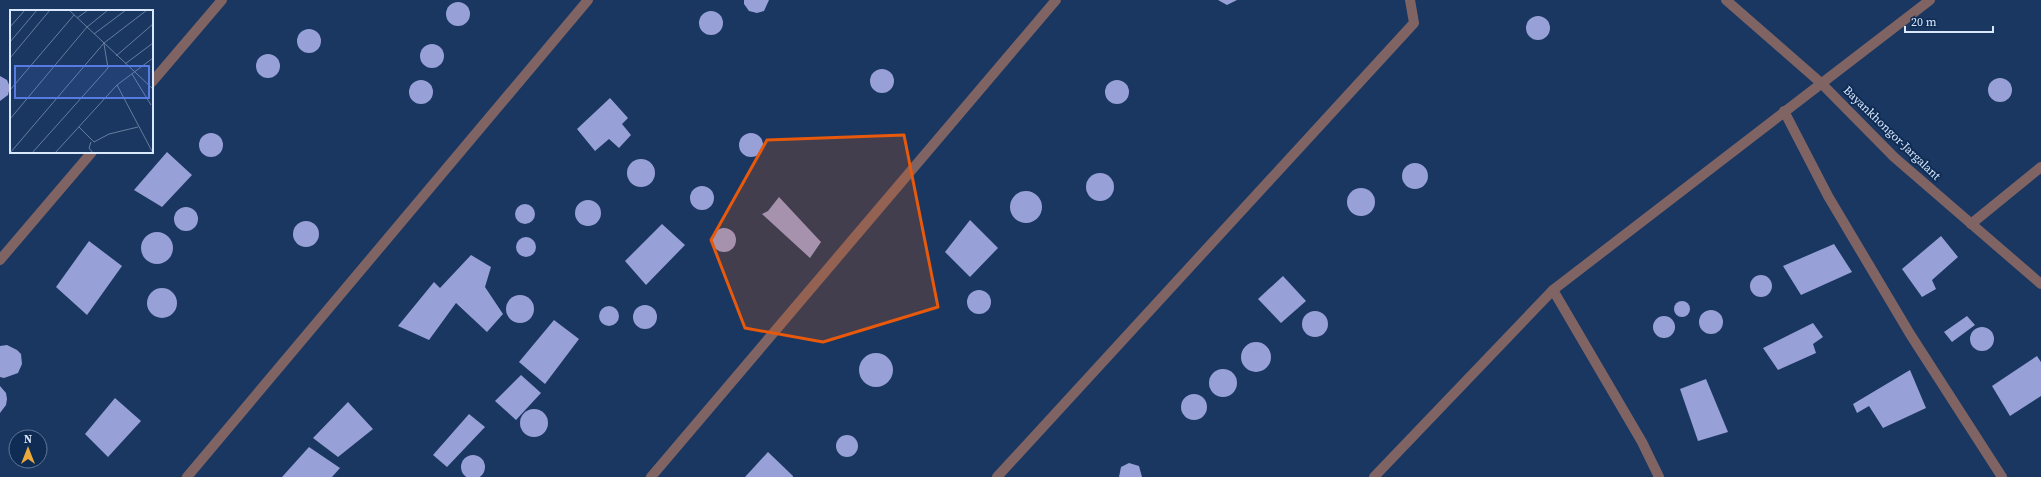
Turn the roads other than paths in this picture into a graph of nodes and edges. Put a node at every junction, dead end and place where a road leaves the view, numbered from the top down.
1 (222, 0) edge
2 (588, 0) edge
3 (1056, 0) edge
4 (1410, 0) edge
5 (1726, 0) edge
6 (1930, 0) edge
7 (153, 81) edge
8 (1821, 83) junction
9 (1784, 111) junction
10 (91, 153) edge
11 (2041, 167) edge
12 (1971, 224) junction
13 (0, 260) edge
14 (2041, 284) edge
15 (1553, 290) junction
16 (187, 477) edge
17 (651, 477) edge
18 (997, 477) edge
19 (1374, 477) edge
20 (1660, 477) edge
21 (2002, 477) edge

1 - 7 street
2 - 16 street
3 - 17 street
4 - 18 street
5 - 8 street, Bayankhongor-Jargalant
6 - 8 street
8 - 9 street
8 - 12 street, Bayankhongor-Jargalant
9 - 15 street
9 - 21 street
10 - 13 street
11 - 12 street
12 - 14 street, Bayankhongor-Jargalant
15 - 19 street
15 - 20 street

